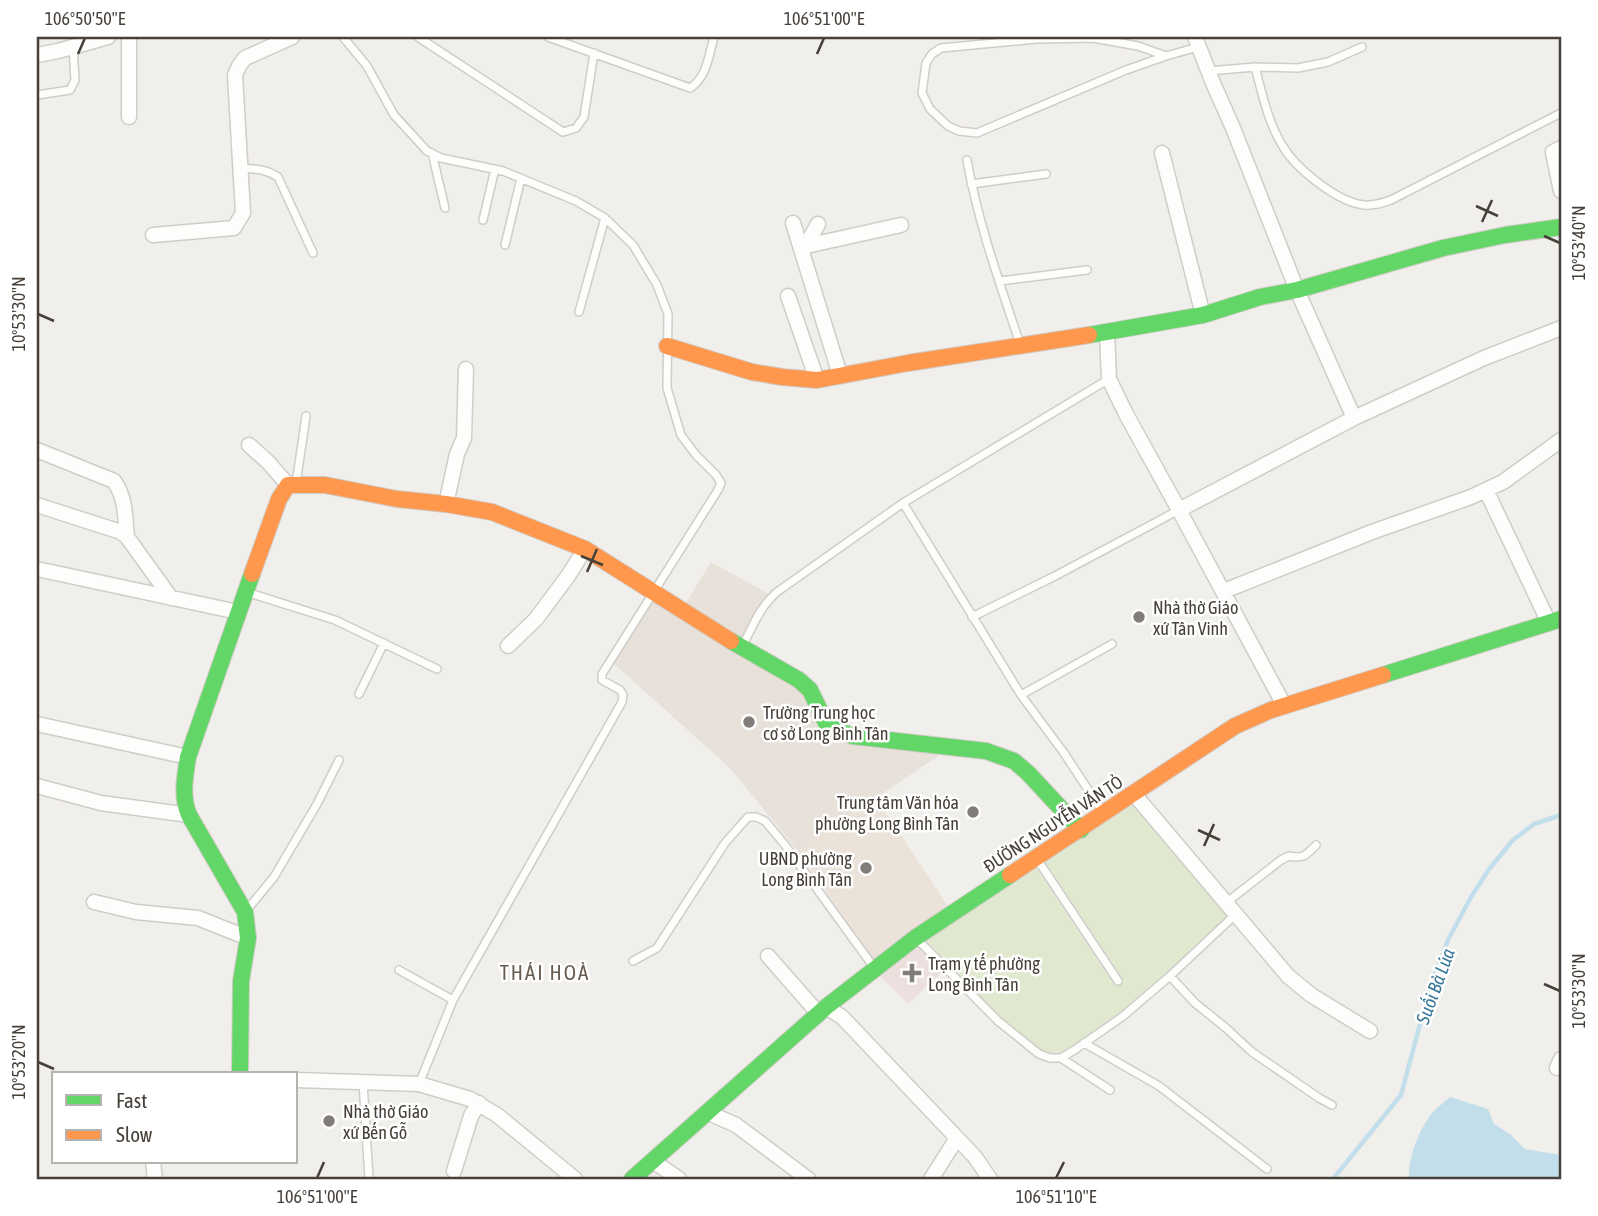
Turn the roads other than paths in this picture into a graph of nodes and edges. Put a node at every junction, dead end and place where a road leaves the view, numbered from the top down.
1 (108, 37) edge
2 (129, 37) edge
3 (292, 37) edge
4 (343, 37) edge
5 (418, 37) edge
6 (548, 37) edge
7 (714, 37) edge
8 (1196, 42) edge
9 (73, 47) junction
10 (1362, 47) dead end
11 (594, 53) junction
12 (37, 55) edge
13 (1166, 56) junction
14 (1255, 68) junction
15 (1208, 71) junction
16 (37, 95) edge
17 (1561, 113) edge
18 (129, 117) dead end
19 (1561, 148) edge
20 (432, 153) junction
21 (1162, 153) dead end
22 (967, 160) dead end
23 (240, 168) junction
24 (495, 169) junction
25 (1046, 174) dead end
26 (521, 178) junction
27 (971, 184) junction
28 (1561, 191) edge
29 (445, 208) dead end
30 (605, 218) junction
31 (483, 220) dead end
32 (793, 223) dead end
33 (818, 224) dead end
34 (901, 225) dead end
35 (1561, 228) edge
36 (153, 235) dead end
37 (505, 245) dead end
38 (804, 249) junction
39 (313, 253) dead end
40 (1087, 270) dead end
41 (1000, 281) junction
42 (1297, 290) junction
43 (788, 296) dead end
44 (579, 312) dead end
45 (1203, 315) junction
46 (1561, 328) edge
47 (1107, 333) junction
48 (1020, 345) junction
49 (667, 346) junction
50 (466, 369) dead end
51 (840, 375) junction
52 (1110, 379) junction
53 (817, 380) junction
54 (306, 416) dead end
55 (1354, 418) junction
56 (1561, 440) edge
57 (249, 444) dead end
58 (37, 450) edge
59 (292, 485) junction
60 (1486, 490) junction
61 (903, 503) junction
62 (446, 504) junction
63 (37, 505) edge
64 (1180, 510) junction
65 (127, 537) junction
66 (585, 549) junction
67 (37, 569) edge
68 (1224, 591) junction
69 (246, 592) junction
70 (653, 592) junction
71 (171, 598) junction
72 (238, 612) junction
73 (972, 617) junction
74 (1555, 621) edge
75 (384, 643) junction
76 (1112, 644) dead end
77 (508, 646) dead end
78 (741, 647) junction
79 (438, 669) dead end
80 (359, 694) dead end
81 (1021, 695) junction
82 (1284, 705) junction
83 (37, 724) edge
84 (188, 757) junction
85 (338, 760) dead end
86 (37, 786) edge
87 (1134, 794) junction
88 (1104, 814) junction
89 (189, 815) junction
90 (1081, 830) junction
91 (1317, 845) dead end
92 (1037, 859) junction
93 (94, 902) dead end
94 (1231, 908) junction
95 (245, 912) junction
96 (248, 938) junction
97 (915, 938) junction
98 (768, 956) dead end
99 (633, 961) dead end
100 (399, 970) dead end
101 (875, 970) junction
102 (1170, 976) junction
103 (1118, 981) dead end
104 (453, 1000) junction
105 (823, 1010) junction
106 (1370, 1031) dead end
107 (1084, 1043) junction
108 (1062, 1058) junction
109 (240, 1072) edge
110 (298, 1080) edge
111 (363, 1081) junction
112 (419, 1084) junction
113 (1110, 1090) dead end
114 (479, 1103) junction
115 (1332, 1104) dead end
116 (709, 1113) junction
117 (957, 1138) junction
118 (653, 1161) junction
119 (1267, 1169) dead end
120 (454, 1171) dead end
121 (369, 1179) edge
122 (575, 1179) edge
123 (632, 1179) edge
124 (679, 1179) edge
125 (807, 1179) edge
126 (931, 1179) edge
127 (990, 1179) edge

1 - 9 street
2 - 18 street
3 - 23 street
4 - 20 lane
5 - 11 lane
6 - 11 lane
7 - 11 lane
8 - 13 lane
8 - 15 street
9 - 12 street
9 - 16 lane
10 - 14 lane
13 - 13 lane
14 - 15 lane
14 - 17 lane
15 - 42 street
19 - 28 street
20 - 24 lane
20 - 29 lane
21 - 45 street
22 - 27 lane
23 - 36 street
23 - 39 lane
24 - 26 lane
24 - 31 lane
25 - 27 lane
26 - 30 lane
26 - 37 lane
27 - 41 lane
30 - 44 lane
30 - 49 lane
32 - 38 street
33 - 38 street
34 - 38 street
35 - 42 street
38 - 51 street
40 - 41 lane
41 - 48 lane
42 - 45 street
42 - 55 street
43 - 53 street
45 - 47 street
46 - 55 street
47 - 48 street
47 - 52 street
48 - 51 street
49 - 53 street
49 - 70 lane
50 - 62 street
51 - 53 street
52 - 61 lane
52 - 64 street
54 - 59 lane
55 - 64 street
56 - 60 street
57 - 59 street
58 - 65 street
59 - 62 street
59 - 69 street
60 - 68 street
60 - 74 street
61 - 73 lane
61 - 78 lane
62 - 66 street
63 - 65 street
64 - 68 street
64 - 73 lane
65 - 71 street
66 - 70 street
66 - 77 street
67 - 71 street
68 - 82 street
69 - 72 street
69 - 75 lane
70 - 78 street
70 - 104 lane
71 - 72 street
72 - 84 street
73 - 81 lane
74 - 82 street, ĐƯỜNG NGUYỄN VĂN TỎ
75 - 79 lane
75 - 80 lane
76 - 81 lane
78 - 90 street
81 - 88 lane
82 - 87 street, ĐƯỜNG NGUYỄN VĂN TỎ
83 - 84 street
84 - 89 street
85 - 95 lane
86 - 89 street
87 - 88 street, ĐƯỜNG NGUYỄN VĂN TỎ
87 - 94 street
88 - 90 street, ĐƯỜNG NGUYỄN VĂN TỎ
89 - 95 street
90 - 92 street, ĐƯỜNG NGUYỄN VĂN TỎ
91 - 94 lane
92 - 97 street, ĐƯỜNG NGUYỄN VĂN TỎ
92 - 103 lane
93 - 96 street
94 - 102 lane
94 - 106 street
95 - 96 street
96 - 109 street
97 - 101 street, ĐƯỜNG NGUYỄN VĂN TỎ
97 - 108 lane
98 - 105 street
99 - 101 lane
100 - 104 lane
101 - 105 street, ĐƯỜNG NGUYỄN VĂN TỎ
102 - 107 lane
102 - 115 lane
104 - 112 lane
105 - 116 street, ĐƯỜNG NGUYỄN VĂN TỎ
105 - 117 street
107 - 108 lane
107 - 119 lane
108 - 113 lane
110 - 111 street
111 - 112 street
111 - 121 lane
112 - 114 street
114 - 120 street
114 - 122 street
116 - 118 street, ĐƯỜNG NGUYỄN VĂN TỎ
116 - 125 street
117 - 126 street
117 - 127 street
118 - 123 street, ĐƯỜNG NGUYỄN VĂN TỎ
118 - 124 street

